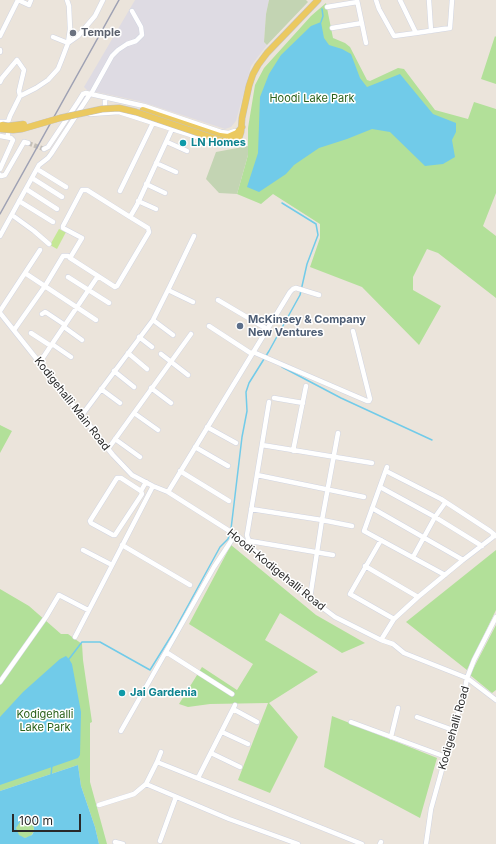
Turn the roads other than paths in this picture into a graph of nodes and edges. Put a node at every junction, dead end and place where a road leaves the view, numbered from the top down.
1 (31, 0) edge
2 (67, 0) edge
3 (103, 0) edge
4 (318, 0) edge
5 (376, 0) edge
6 (400, 0) edge
7 (429, 0) edge
8 (452, 0) edge
9 (357, 1) edge
10 (328, 7) dead end
11 (132, 11) dead end
12 (362, 23) junction
13 (2, 27) edge
14 (332, 28) dead end
15 (431, 31) junction
16 (416, 33) junction
17 (0, 36) edge
18 (53, 37) dead end
19 (68, 43) junction
20 (366, 43) dead end
21 (0, 82) edge
22 (89, 94) junction
23 (20, 96) junction
24 (105, 97) junction
25 (104, 113) junction
26 (75, 117) junction
27 (0, 122) edge
28 (8, 122) junction
29 (153, 123) junction
30 (0, 125) edge
31 (0, 129) edge
32 (172, 129) junction
33 (239, 130) junction
34 (0, 136) edge
35 (8, 137) junction
36 (233, 141) junction
37 (167, 142) junction
38 (28, 143) dead end
39 (44, 149) dead end
40 (187, 151) dead end
41 (156, 163) junction
42 (0, 169) edge
43 (37, 169) junction
44 (176, 172) dead end
45 (0, 174) edge
46 (32, 178) junction
47 (146, 184) junction
48 (66, 188) dead end
49 (26, 189) junction
50 (120, 191) dead end
51 (165, 193) dead end
52 (62, 197) dead end
53 (19, 201) junction
54 (138, 201) junction
55 (57, 209) dead end
56 (156, 209) dead end
57 (12, 215) junction
58 (130, 217) junction
59 (53, 222) dead end
60 (0, 236) edge
61 (194, 236) dead end
62 (49, 244) dead end
63 (40, 250) dead end
64 (70, 258) junction
65 (25, 272) junction
66 (98, 276) junction
67 (68, 277) dead end
68 (45, 286) junction
69 (88, 290) junction
70 (168, 290) junction
71 (319, 295) dead end
72 (218, 300) dead end
73 (192, 302) dead end
74 (109, 303) dead end
75 (77, 307) junction
76 (0, 312) edge
77 (42, 314) dead end
78 (96, 320) dead end
79 (153, 320) junction
80 (64, 326) junction
81 (208, 326) dead end
82 (267, 329) junction
83 (14, 330) junction
84 (353, 331) dead end
85 (31, 333) dead end
86 (191, 334) dead end
87 (173, 335) dead end
88 (139, 337) junction
89 (82, 340) dead end
90 (51, 345) junction
91 (152, 347) dead end
92 (128, 353) junction
93 (253, 353) junction
94 (161, 354) dead end
95 (70, 357) dead end
96 (39, 361) junction
97 (170, 361) junction
98 (147, 369) dead end
99 (114, 371) junction
100 (188, 375) dead end
101 (306, 386) dead end
102 (134, 387) dead end
103 (151, 388) junction
104 (101, 389) junction
105 (274, 398) dead end
106 (269, 402) dead end
107 (120, 403) dead end
108 (171, 403) dead end
109 (303, 403) junction
110 (134, 413) junction
111 (82, 415) junction
112 (207, 427) junction
113 (158, 430) dead end
114 (338, 433) dead end
115 (115, 439) junction
116 (236, 443) dead end
117 (262, 445) junction
118 (195, 447) junction
119 (108, 449) junction
120 (293, 451) junction
121 (140, 457) dead end
122 (334, 457) junction
123 (372, 463) dead end
124 (228, 466) dead end
125 (180, 471) junction
126 (257, 475) junction
127 (146, 482) junction
128 (152, 486) junction
129 (380, 487) junction
130 (328, 490) junction
131 (141, 491) junction
132 (168, 492) junction
133 (364, 497) dead end
134 (229, 501) dead end
135 (445, 502) junction
136 (372, 508) junction
137 (252, 509) junction
138 (435, 517) junction
139 (322, 520) junction
140 (352, 526) dead end
141 (232, 533) junction
142 (495, 535) edge
143 (424, 538) junction
144 (381, 540) junction
145 (122, 545) junction
146 (482, 546) junction
147 (83, 550) dead end
148 (318, 552) junction
149 (333, 555) dead end
150 (413, 557) junction
151 (463, 560) junction
152 (112, 565) junction
153 (365, 566) junction
154 (445, 575) junction
155 (190, 586) dead end
156 (418, 597) junction
157 (310, 598) junction
158 (88, 610) junction
159 (496, 617) edge
160 (394, 620) junction
161 (75, 637) dead end
162 (381, 640) junction
163 (166, 652) junction
164 (467, 678) junction
165 (0, 682) edge
166 (232, 694) dead end
167 (496, 700) edge
168 (398, 708) dead end
169 (417, 717) dead end
170 (257, 722) dead end
171 (351, 722) dead end
172 (453, 730) junction
173 (121, 731) dead end
174 (222, 732) junction
175 (391, 736) junction
176 (248, 744) dead end
177 (161, 752) dead end
178 (211, 753) junction
179 (446, 757) junction
180 (157, 762) junction
181 (240, 768) dead end
182 (198, 778) junction
183 (146, 784) junction
184 (176, 797) junction
185 (99, 806) dead end
186 (160, 841) dead end
187 (115, 842) dead end
188 (123, 844) edge
189 (298, 844) edge
190 (362, 844) edge
191 (426, 844) edge

1 - 13 street
2 - 19 street
3 - 19 street
4 - 33 main road
5 - 16 street
6 - 16 street
7 - 15 street
8 - 15 street
9 - 10 street
9 - 12 street
11 - 22 street
12 - 14 street
12 - 20 street
13 - 17 street
15 - 16 street
18 - 19 street
19 - 23 street
21 - 23 street
22 - 24 street
22 - 26 street
22 - 39 street
23 - 28 street
24 - 25 street
24 - 33 street
25 - 26 street
25 - 29 street
26 - 43 street
27 - 28 street
28 - 35 street
29 - 32 street
29 - 50 street
30 - 33 main road, bridge
31 - 36 main road, bridge
32 - 36 street
32 - 37 street
33 - 36 main road
34 - 35 street
35 - 42 street
37 - 40 street
37 - 41 street
38 - 45 street
41 - 44 street
41 - 47 street
43 - 46 street
43 - 48 street
46 - 49 street
46 - 52 street
47 - 51 street
47 - 54 street
49 - 53 street
49 - 55 street
53 - 57 street
53 - 59 street
54 - 56 street
54 - 58 street
57 - 60 street
57 - 62 street
58 - 64 street
58 - 66 street
61 - 70 street
63 - 65 street
64 - 66 street
64 - 68 street
65 - 68 street
65 - 76 street
66 - 69 street
67 - 69 street
68 - 75 street
68 - 83 street
69 - 74 street
69 - 75 street
70 - 73 street
70 - 79 street
71 - 82 street
72 - 82 street
75 - 78 street
75 - 80 street
76 - 83 street, Kodigehalli Main Road
77 - 80 street
79 - 87 street
79 - 88 street
80 - 89 street
80 - 90 street
81 - 93 street
82 - 93 street
83 - 96 street, Kodigehalli Main Road
84 - 93 street
85 - 90 street
86 - 97 street
88 - 91 street
88 - 92 street
90 - 95 street
90 - 96 street
92 - 98 street
92 - 99 street
93 - 112 street
94 - 97 street
96 - 111 street, Kodigehalli Main Road
97 - 100 street
97 - 103 street
99 - 102 street
99 - 104 street
101 - 109 street
103 - 108 street
103 - 110 street
104 - 107 street
104 - 111 street
105 - 109 street
106 - 117 street
109 - 120 street
110 - 113 street
110 - 115 street
111 - 119 street, Kodigehalli Main Road
112 - 116 street
112 - 118 street
114 - 122 street
115 - 119 street
115 - 121 street
117 - 120 street
117 - 126 street
118 - 124 street
118 - 125 street
119 - 127 street, Kodigehalli Main Road
120 - 122 street
122 - 123 street
122 - 130 street
125 - 132 street
125 - 134 street
126 - 130 street
126 - 137 street
127 - 128 street, Kodigehalli Main Road
127 - 131 street
128 - 132 street, Hoodi-Kodigehalli Road
128 - 145 street
129 - 135 street
129 - 136 street
129 - 138 street
130 - 133 street
130 - 139 street
131 - 131 street
132 - 141 street, Hoodi-Kodigehalli Road
135 - 138 street
135 - 142 street
136 - 143 street
136 - 144 street
137 - 139 street
137 - 148 street
138 - 143 street
138 - 146 street
139 - 140 street
139 - 148 street
141 - 157 street, Hoodi-Kodigehalli Road
141 - 163 street
142 - 146 street
143 - 150 street
143 - 151 street
144 - 150 street
144 - 153 street
145 - 152 street
145 - 155 street
146 - 151 street
147 - 152 street
148 - 149 street
148 - 157 street
150 - 154 street
151 - 154 street
152 - 158 street
153 - 156 street
153 - 160 street
154 - 156 street
156 - 160 street
157 - 162 street, Hoodi-Kodigehalli Road
158 - 161 street
158 - 165 street
159 - 164 street, Kodigehalli Road
160 - 162 street
162 - 164 street, Hoodi-Kodigehalli Road
163 - 166 street
163 - 173 street
164 - 167 street, Hoodi-Kodigehalli Road
164 - 172 street, Kodigehalli Road
168 - 175 street
169 - 172 street
170 - 174 street
171 - 175 street
172 - 179 street, Kodigehalli Road
174 - 176 street
174 - 178 street
175 - 179 street
177 - 180 street
178 - 181 street
178 - 182 street
179 - 191 street, Kodigehalli Road
180 - 182 street
180 - 183 street
182 - 190 street
183 - 184 street
183 - 185 street
184 - 186 street
184 - 189 street
187 - 188 street

